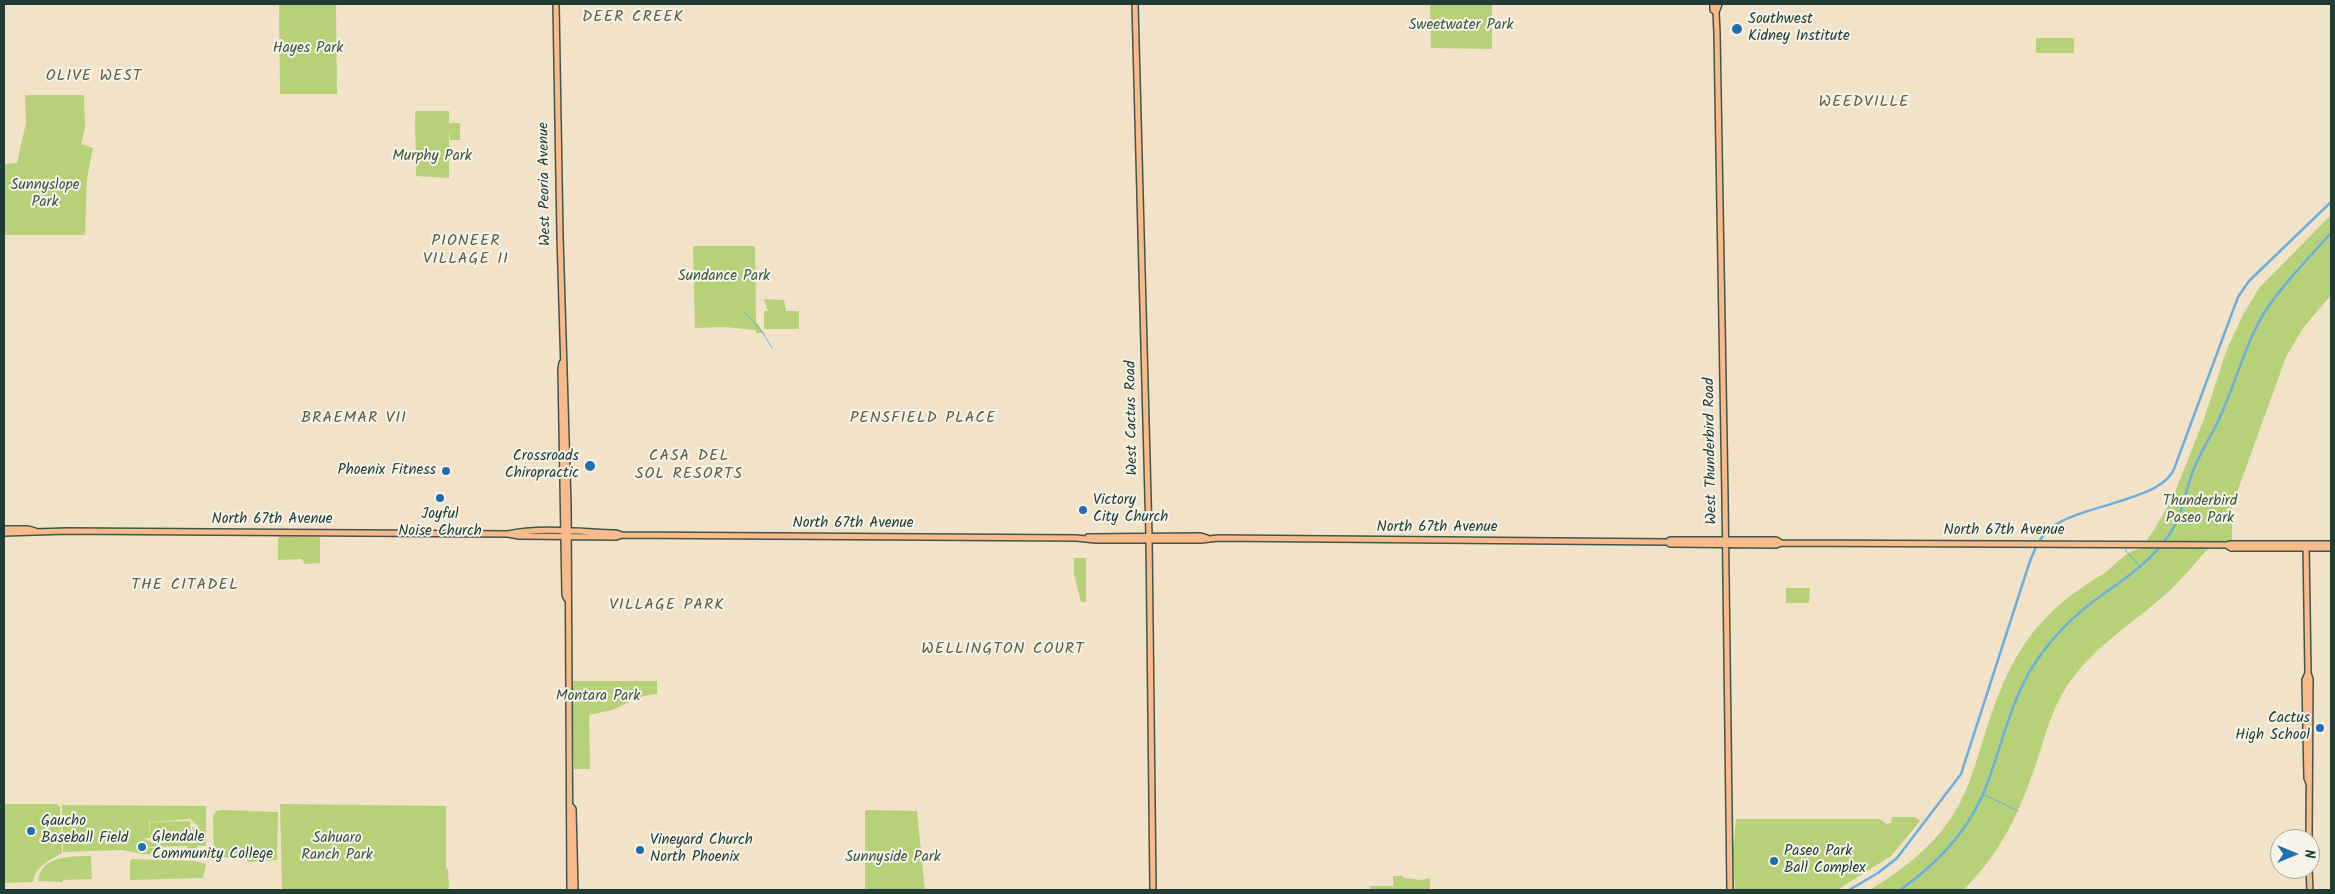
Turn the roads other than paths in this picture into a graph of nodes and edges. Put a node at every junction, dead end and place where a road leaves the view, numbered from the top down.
1 (1136, 4) edge
2 (1713, 4) edge
3 (1719, 4) edge
4 (555, 5) edge
5 (1716, 12) junction
6 (562, 362) junction
7 (561, 388) junction
8 (566, 413) junction
9 (4, 529) edge
10 (35, 531) junction
11 (4, 533) edge
12 (566, 534) junction
13 (1149, 538) junction
14 (1726, 542) junction
15 (2331, 544) edge
16 (2306, 546) junction
17 (2331, 548) edge
18 (570, 805) junction
19 (2309, 829) edge
20 (572, 890) edge
21 (1152, 890) edge
22 (1730, 890) edge

1 - 13 main road, West Cactus Road
2 - 5 main road, West Thunderbird Road
3 - 5 main road, West Thunderbird Road
4 - 6 main road, West Peoria Avenue
5 - 14 main road, West Thunderbird Road
6 - 7 main road, West Peoria Avenue
6 - 8 main road, West Peoria Avenue
7 - 8 main road
7 - 12 main road, West Peoria Avenue
8 - 12 main road, West Peoria Avenue
9 - 10 main road, North 67th Avenue
10 - 11 main road, North 67th Avenue
10 - 12 main road, North 67th Avenue
12 - 13 main road, North 67th Avenue
12 - 18 main road, West Peoria Avenue
13 - 14 main road, North 67th Avenue
13 - 21 main road, West Cactus Road
14 - 16 main road, North 67th Avenue
14 - 22 main road, West Thunderbird Road
15 - 16 main road, North 67th Avenue
16 - 17 main road, North 67th Avenue
16 - 19 main road
18 - 20 main road, West Peoria Avenue
18 - 20 main road, West Peoria Avenue

